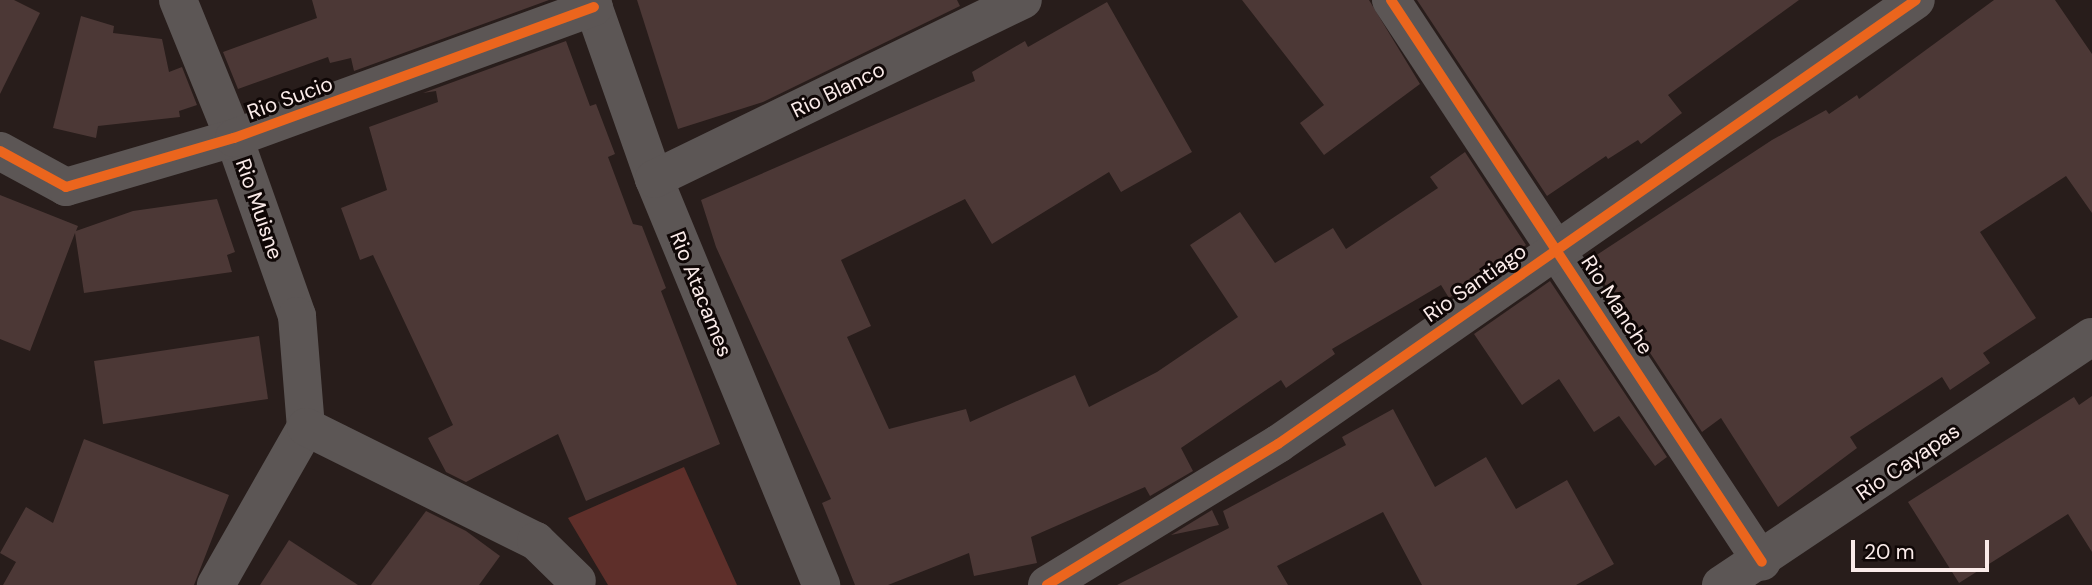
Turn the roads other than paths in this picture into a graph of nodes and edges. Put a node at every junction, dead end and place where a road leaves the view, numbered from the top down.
1 (178, 0) edge
2 (1023, 0) edge
3 (1391, 0) edge
4 (1916, 0) edge
5 (592, 4) edge
6 (234, 138) junction
7 (0, 151) edge
8 (654, 180) junction
9 (1558, 249) junction
10 (2092, 337) edge
11 (306, 427) junction
12 (1762, 562) junction
13 (577, 581) dead end
14 (216, 585) edge
15 (821, 585) edge
16 (1047, 585) edge
17 (1721, 585) edge

1 - 6 street, Rio Muisne
2 - 8 street, Rio Blanco
3 - 9 street, Rio Manche
4 - 9 street, Rio Santiago
5 - 6 street, Rio Sucio
5 - 8 street, Rio Atacames
6 - 7 street, Rio Sucio
6 - 11 street, Rio Muisne
8 - 15 street, Rio Atacames
9 - 12 street, Rio Manche
9 - 16 street, Rio Santiago
10 - 12 street, Rio Cayapas
11 - 13 street
11 - 14 street
12 - 17 street, Rio Cayapas

